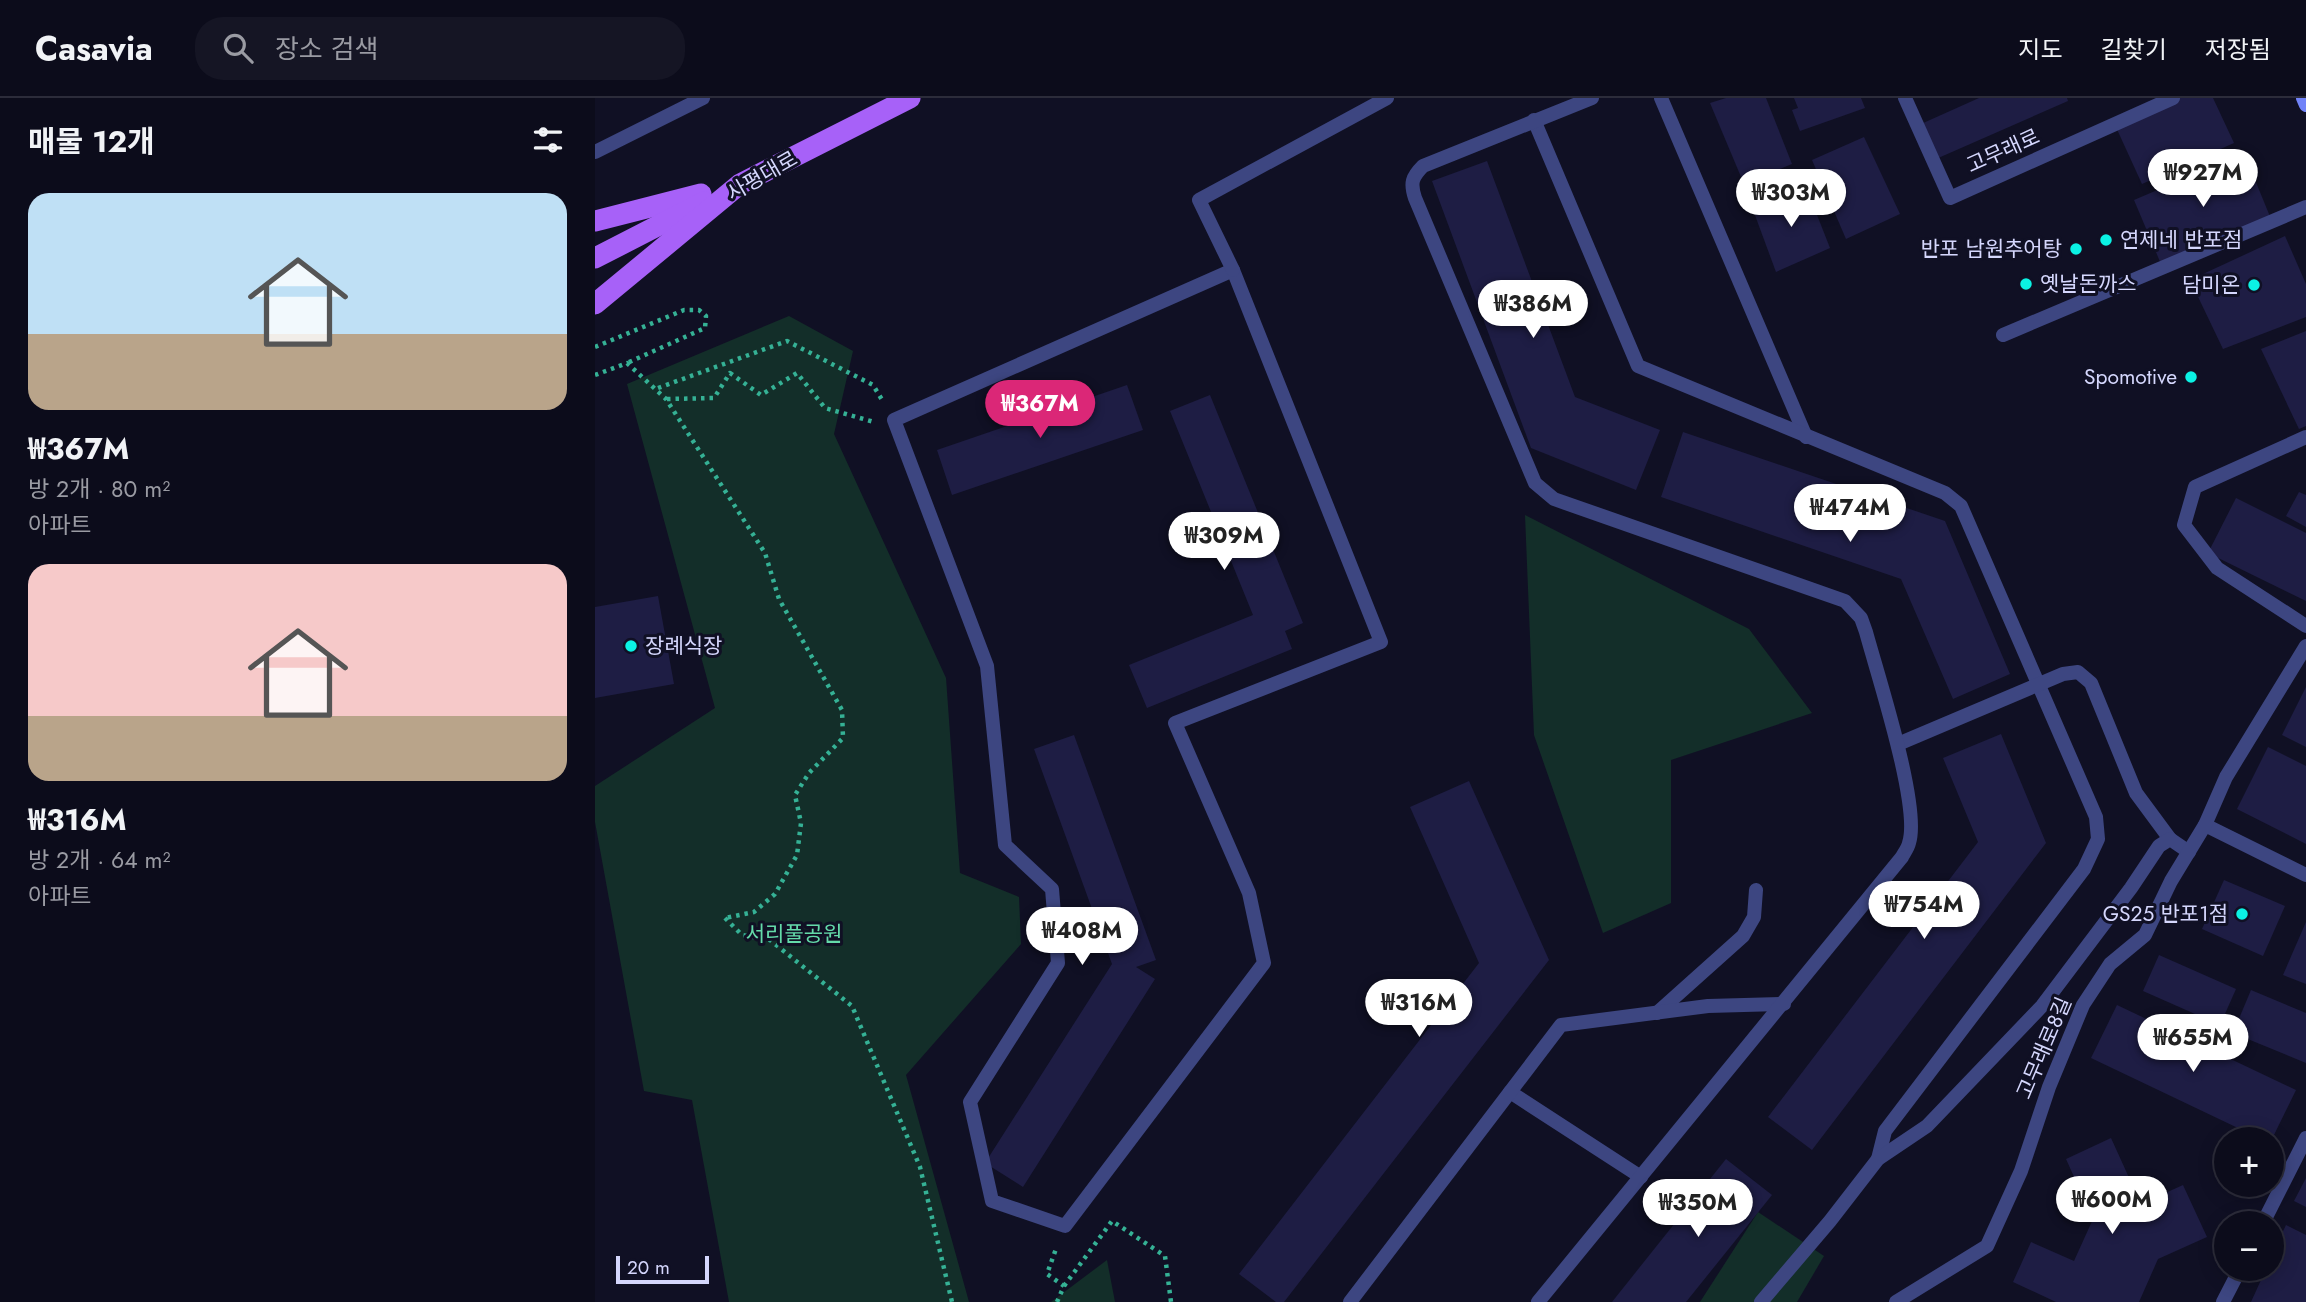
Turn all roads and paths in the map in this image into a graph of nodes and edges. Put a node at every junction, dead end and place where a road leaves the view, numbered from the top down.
1 (703, 98) edge
2 (911, 98) edge
3 (1387, 98) edge
4 (1592, 98) edge
5 (1661, 98) edge
6 (1905, 98) edge
7 (2173, 98) edge
8 (2303, 98) edge
9 (2306, 105) edge
10 (1534, 120) junction
11 (595, 152) edge
12 (740, 184) junction
13 (2306, 207) edge
14 (595, 221) edge
15 (595, 258) edge
16 (1233, 270) junction
17 (595, 304) edge
18 (2003, 335) dead end
19 (595, 347) edge
20 (627, 363) junction
21 (595, 375) edge
22 (873, 385) dead end
23 (658, 388) junction
24 (666, 399) junction
25 (896, 429) junction
26 (1806, 437) junction
27 (2306, 437) edge
28 (2306, 626) edge
29 (2306, 646) edge
30 (2040, 684) junction
31 (1898, 744) junction
32 (2205, 825) junction
33 (2170, 839) junction
34 (2189, 852) junction
35 (2306, 875) edge
36 (1756, 890) dead end
37 (1784, 1004) junction
38 (1656, 1014) junction
39 (1510, 1092) junction
40 (2306, 1138) edge
41 (1878, 1159) junction
42 (1641, 1177) junction
43 (2269, 1211) edge
44 (1065, 1226) junction
45 (2234, 1281) edge
46 (1064, 1286) junction
47 (952, 1302) edge
48 (1057, 1302) edge
49 (1171, 1302) edge
50 (1350, 1302) edge
51 (1538, 1302) edge
52 (1761, 1302) edge
53 (1896, 1302) edge
54 (2224, 1302) edge

1 - 11 street
2 - 12 main road, 사평대로
3 - 16 street
4 - 10 street
5 - 26 street
6 - 7 street, 고무래로
8 - 9 street
10 - 26 street
10 - 31 street
12 - 14 main road
12 - 15 main road
12 - 17 main road, 사평대로
13 - 18 street
16 - 25 street
16 - 44 street
19 - 20 path
20 - 21 path
20 - 23 path
22 - 23 path
23 - 24 path
24 - 25 path
24 - 47 path
25 - 44 street
26 - 30 street
27 - 28 street
29 - 32 street, 고무래로8길
30 - 31 street
30 - 33 street
30 - 41 street
31 - 37 street
32 - 34 street, 고무래로8길
32 - 35 street
33 - 34 street
33 - 41 street
34 - 53 street, 고무래로8길
36 - 38 street
37 - 38 street
37 - 42 street
38 - 39 street
39 - 42 street
39 - 50 street
40 - 43 street
41 - 52 street
42 - 51 street
44 - 46 path
45 - 54 street
46 - 48 path
46 - 49 path

